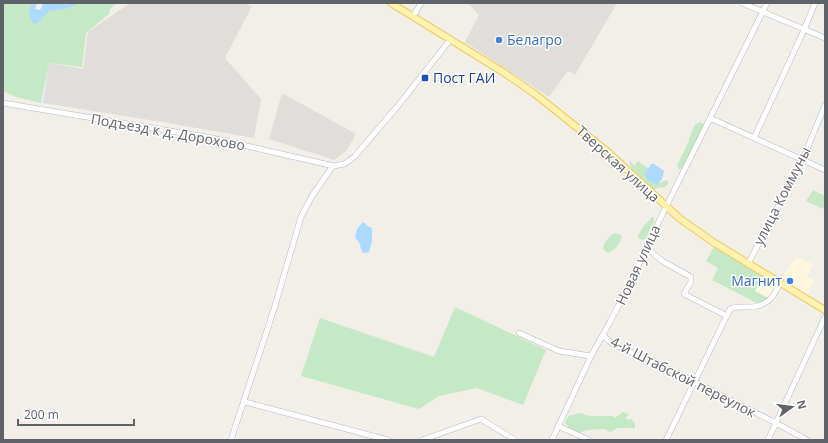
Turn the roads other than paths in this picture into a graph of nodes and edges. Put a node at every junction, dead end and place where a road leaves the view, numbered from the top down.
1 (391, 3) edge
2 (421, 3) edge
3 (742, 3) edge
4 (767, 3) edge
5 (815, 3) edge
6 (763, 12) junction
7 (413, 17) junction
8 (804, 30) junction
9 (825, 38) edge
10 (450, 40) junction
11 (3, 104) edge
12 (825, 105) edge
13 (710, 118) junction
14 (754, 138) junction
15 (803, 159) junction
16 (332, 167) junction
17 (825, 170) edge
18 (666, 207) junction
19 (646, 247) junction
20 (748, 264) junction
21 (780, 284) junction
22 (825, 310) edge
23 (727, 316) junction
24 (825, 317) edge
25 (519, 333) dead end
26 (603, 335) junction
27 (591, 356) junction
28 (695, 383) junction
29 (245, 402) junction
30 (776, 423) junction
31 (558, 426) junction
32 (231, 440) edge
33 (388, 440) edge
34 (422, 440) edge
35 (515, 440) edge
36 (552, 440) edge
37 (589, 440) edge
38 (666, 440) edge
39 (768, 440) edge
40 (807, 440) edge

1 - 7 main road, Тверская улица
2 - 7 street
3 - 6 street
4 - 6 street, Новая улица
5 - 8 street
6 - 8 street
6 - 13 street, Новая улица
7 - 10 main road, Тверская улица
8 - 9 street
8 - 14 street
10 - 16 street
10 - 18 main road, Тверская улица
11 - 16 street, Подъезд к д. Дорохово
12 - 15 street, улица Коммуны
13 - 14 street
13 - 18 street, Новая улица
14 - 15 street
15 - 17 street
15 - 20 street, улица Коммуны
16 - 29 street
18 - 19 street, Новая улица
18 - 20 main road, Тверская улица
19 - 23 street
19 - 26 street, Новая улица
20 - 21 main road, Тверская улица
21 - 22 main road, Тверская улица
21 - 23 street
23 - 28 street
24 - 30 street
25 - 27 street
26 - 27 street, Новая улица
26 - 28 street, 4-й Штабской переулок
27 - 31 street, Новая улица
28 - 30 street, 4-й Штабской переулок
28 - 38 street
29 - 32 street
29 - 33 street
30 - 39 street
30 - 40 street, 4-й Штабской переулок
31 - 36 street, Новая улица
31 - 37 street
34 - 35 street

